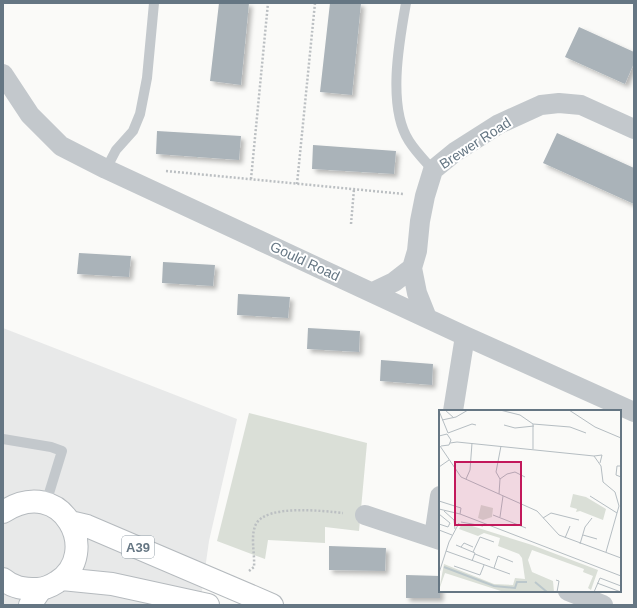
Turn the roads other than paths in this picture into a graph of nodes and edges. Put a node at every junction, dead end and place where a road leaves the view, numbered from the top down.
1 (154, 3) edge
2 (406, 3) edge
3 (3, 74) edge
4 (634, 129) edge
5 (106, 169) junction
6 (433, 170) junction
7 (412, 268) junction
8 (373, 292) junction
9 (427, 318) junction
10 (465, 336) junction
11 (453, 410) edge
12 (634, 412) edge
13 (3, 439) edge
14 (46, 503) junction
15 (7, 505) edge
16 (439, 510) edge
17 (366, 515) road end
18 (70, 522) junction
19 (437, 538) edge
20 (3, 579) edge
21 (62, 579) junction
22 (570, 592) edge
23 (35, 597) edge
24 (208, 605) edge
25 (272, 605) edge
26 (603, 605) edge

1 - 5 lane
2 - 6 lane
3 - 5 street, Gould Road
4 - 6 street, Brewer Road
5 - 8 street, Gould Road
6 - 7 street, Brewer Road
7 - 8 street
7 - 9 street, Brewer Road
8 - 9 street, Gould Road
9 - 10 street, Gould Road
10 - 11 street
10 - 12 street, Gould Road
13 - 14 lane
14 - 15 main road
14 - 18 main road
16 - 19 street
17 - 19 street
18 - 21 main road
18 - 25 main road, A39
20 - 23 main road
21 - 23 main road
21 - 24 main road
22 - 26 street

